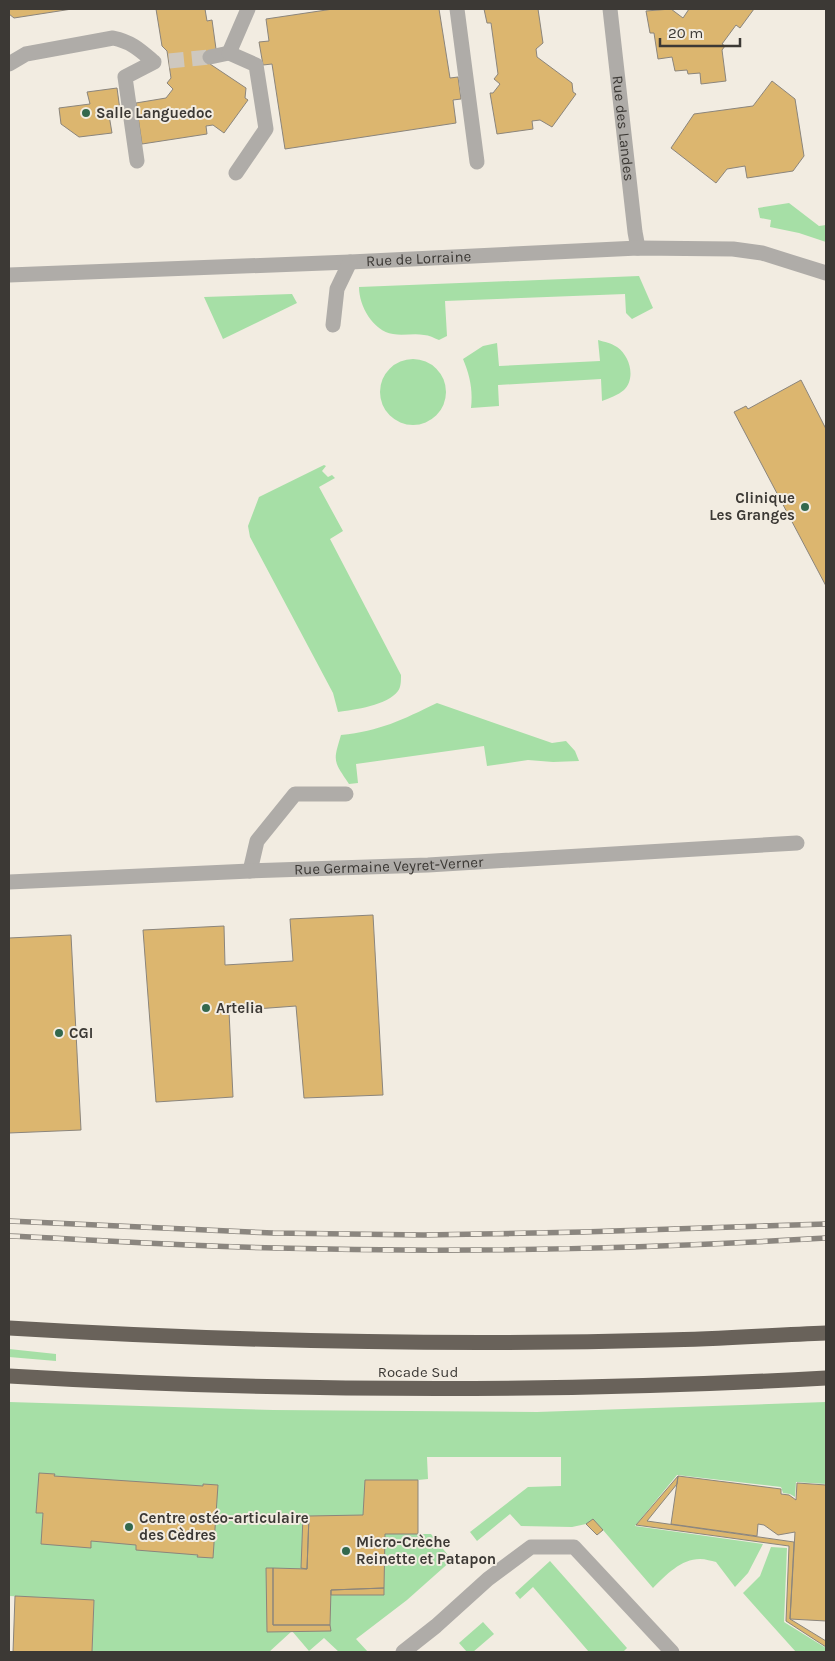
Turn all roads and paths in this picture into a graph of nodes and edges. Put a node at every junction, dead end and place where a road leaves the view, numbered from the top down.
1 (248, 9) edge
2 (457, 9) edge
3 (610, 9) edge
4 (230, 53) junction
5 (210, 56) tunnel mouth
6 (9, 64) edge
7 (137, 161) dead end
8 (477, 162) dead end
9 (236, 173) dead end
10 (638, 248) junction
11 (350, 262) junction
12 (826, 272) edge
13 (9, 275) edge
14 (333, 325) dead end
15 (346, 794) dead end
16 (797, 844) dead end
17 (250, 870) junction
18 (9, 882) edge
19 (9, 1328) edge
20 (826, 1333) edge
21 (9, 1376) edge
22 (826, 1378) edge
23 (403, 1652) edge
24 (672, 1652) edge

1 - 4 street
2 - 8 street
3 - 10 street, Rue des Landes
4 - 5 street
4 - 9 street
6 - 7 street
10 - 11 street, Rue de Lorraine
10 - 12 street, Rue de Lorraine
11 - 13 street, Rue de Lorraine
11 - 14 street
15 - 17 street
16 - 17 street, Rue Germaine Veyret-Verner
17 - 18 street, Rue Germaine Veyret-Verner
19 - 20 highway, Rocade Sud
21 - 22 highway, Rocade Sud
23 - 24 street

